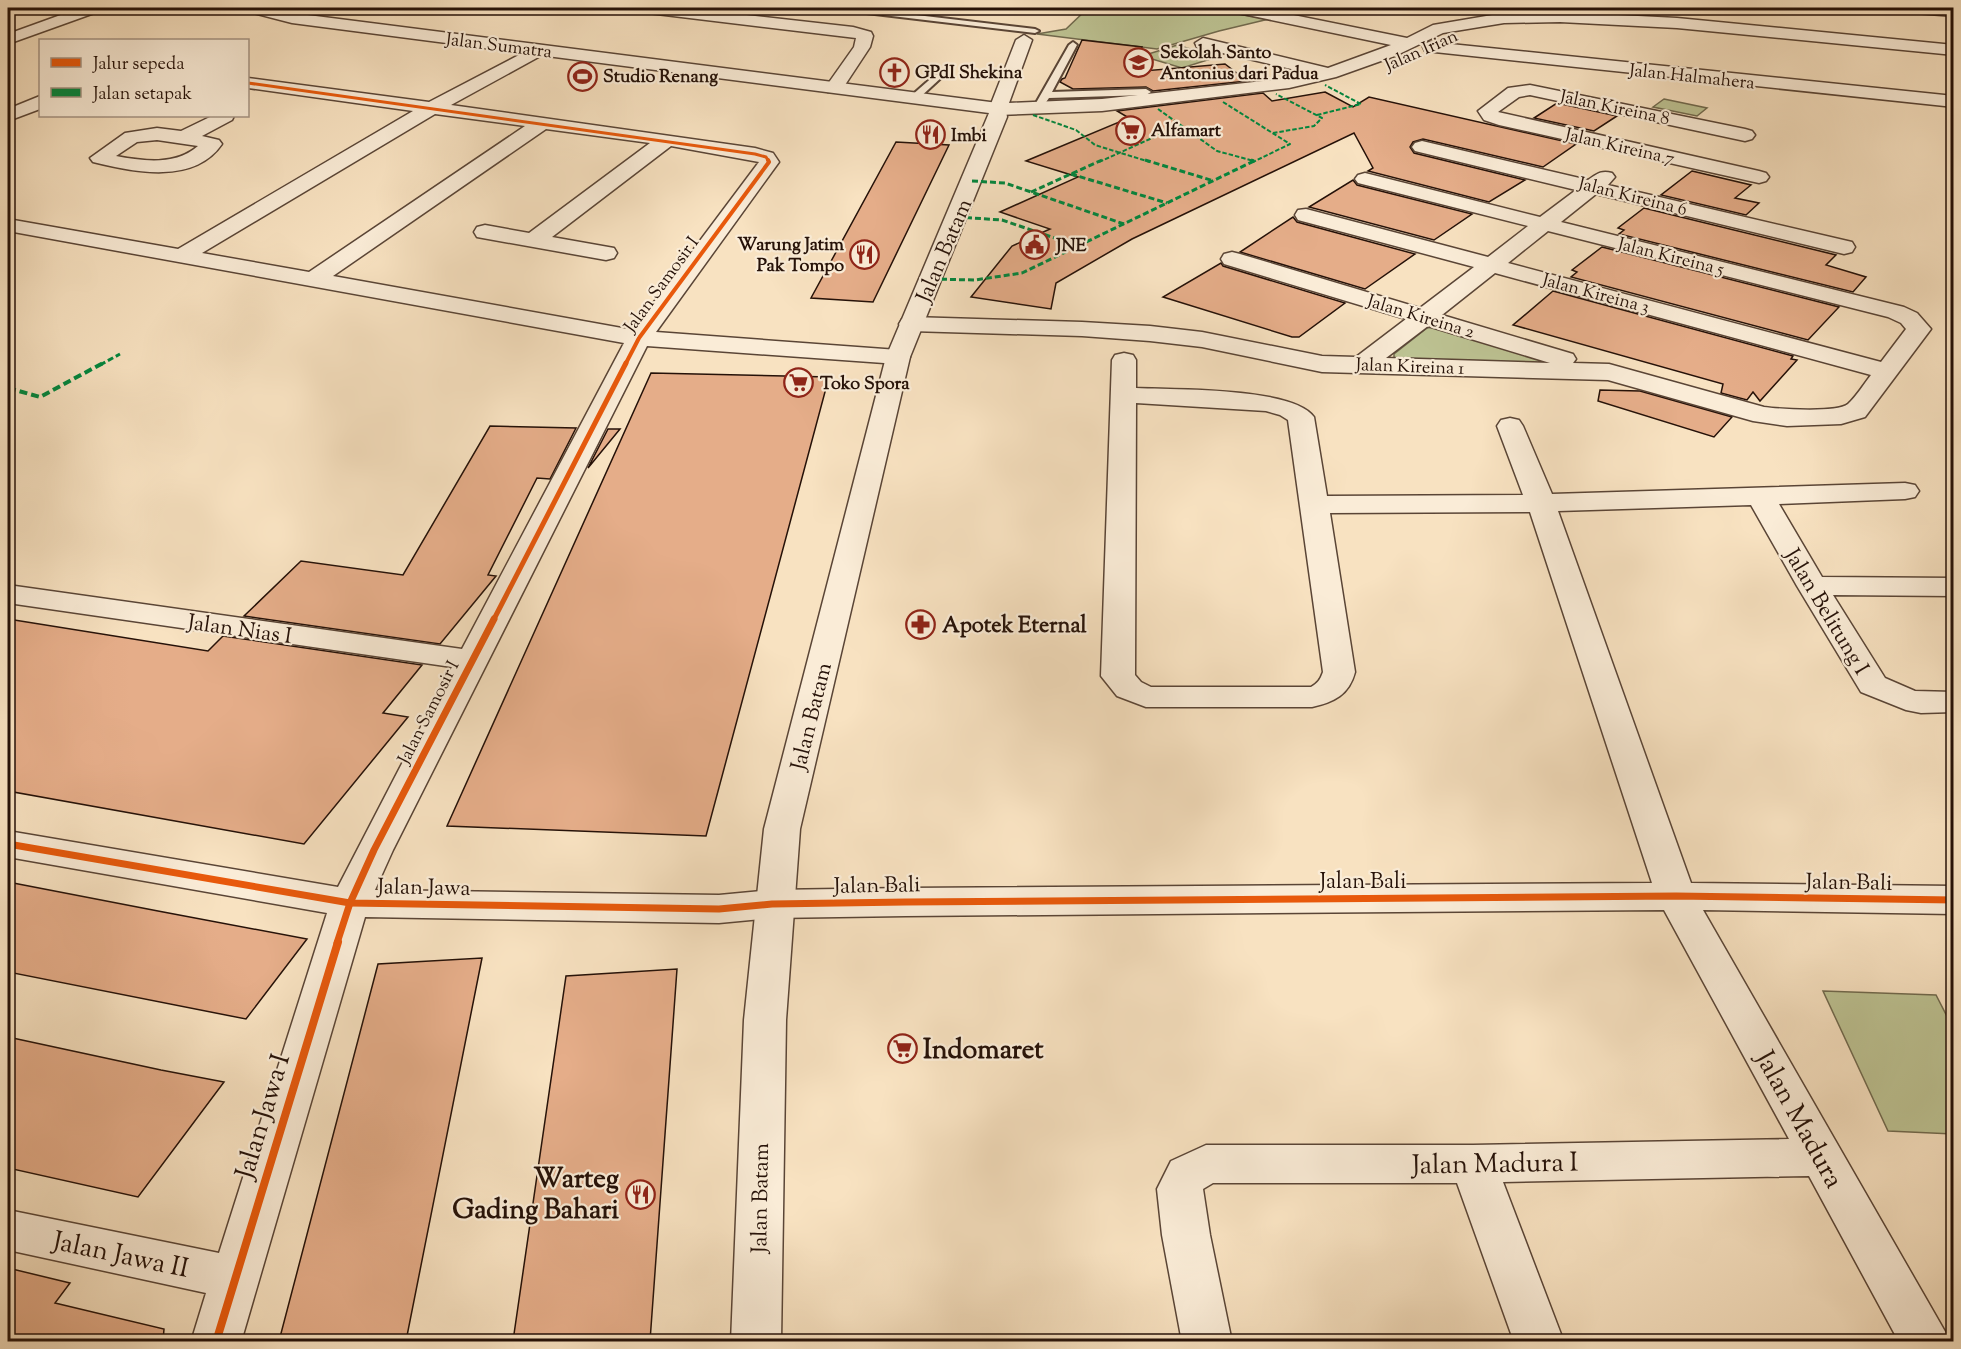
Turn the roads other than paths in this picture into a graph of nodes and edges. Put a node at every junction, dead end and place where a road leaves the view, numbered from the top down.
1 (94, 8) edge
2 (253, 8) edge
3 (648, 8) edge
4 (841, 8) edge
5 (1239, 8) edge
6 (1915, 8) edge
7 (1953, 11) edge
8 (15, 18) dead end
9 (1621, 18) edge
10 (51, 23) junction
11 (1462, 27) junction
12 (1029, 35) joint
13 (73, 36) dead end
14 (8, 39) edge
15 (1203, 43) dead end
16 (1408, 43) junction
17 (1073, 45) dead end
18 (1431, 47) junction
19 (538, 50) junction
20 (1953, 50) edge
21 (1953, 56) edge
22 (1330, 73) junction
23 (939, 76) dead end
24 (1348, 79) junction
25 (249, 83) edge
26 (1297, 86) junction
27 (278, 88) junction
28 (834, 88) junction
29 (1146, 92) dead end
30 (914, 98) junction
31 (1042, 101) junction
32 (39, 102) edge
33 (1953, 102) edge
34 (249, 103) edge
35 (432, 108) junction
36 (1488, 108) joint
37 (998, 113) junction
38 (8, 116) edge
39 (223, 117) edge
40 (1678, 120) junction
41 (543, 123) junction
42 (1745, 135) dead end
43 (184, 137) dead end
44 (667, 140) junction
45 (1422, 147) dead end
46 (1639, 151) junction
47 (1759, 177) dead end
48 (1365, 179) dead end
49 (1592, 186) junction
50 (1306, 215) dead end
51 (1543, 224) junction
52 (8, 225) edge
53 (484, 232) dead end
54 (534, 240) junction
55 (1844, 247) dead end
56 (606, 253) dead end
57 (181, 256) junction
58 (1232, 259) dead end
59 (1492, 265) junction
60 (312, 280) junction
61 (1422, 317) junction
62 (911, 324) junction
63 (639, 338) junction
64 (898, 357) junction
65 (1124, 360) dead end
66 (1362, 365) junction
67 (1886, 371) junction
68 (1609, 372) junction
69 (1124, 395) junction
70 (1510, 426) dead end
71 (1905, 491) dead end
72 (1760, 495) junction
73 (1541, 503) junction
74 (1315, 505) junction
75 (1812, 586) junction
76 (1953, 587) edge
77 (8, 594) edge
78 (472, 660) junction
79 (1953, 702) edge
80 (8, 844) edge
81 (1676, 896) junction
82 (1953, 900) edge
83 (350, 903) junction
84 (772, 904) junction
85 (1821, 1157) junction
86 (1473, 1164) junction
87 (8, 1230) edge
88 (235, 1278) junction
89 (216, 1341) edge
90 (756, 1341) edge
91 (1207, 1341) edge
92 (1539, 1341) edge
93 (1926, 1341) edge

1 - 10 street
2 - 19 street, Jalan Sumatra
3 - 28 street
4 - 12 lane
5 - 16 street, Jalan Irian
6 - 7 street
8 - 10 street
9 - 11 street, Jalan Irian
9 - 20 street, Jalan Irian
9 - 21 street, Jalan Irian
10 - 13 street
10 - 14 street
11 - 16 street, Jalan Irian
11 - 18 street, Jalan Irian
12 - 37 street, Jalan Batam
15 - 22 street
16 - 22 street, Jalan Irian
17 - 31 lane
18 - 24 street, Jalan Irian
18 - 33 street, Jalan Halmahera
19 - 28 street, Jalan Sumatra
19 - 35 street
22 - 24 street
22 - 26 street, Jalan Irian
23 - 30 lane
24 - 26 street, Jalan Irian
25 - 27 street, Jalan Samosir I
26 - 31 street, Jalan Irian
26 - 37 street, Jalan Irian
27 - 34 street
27 - 35 street, Jalan Samosir I
28 - 30 street, Jalan Sumatra
29 - 31 lane
30 - 37 street, Jalan Sumatra
31 - 37 street, Jalan Irian
32 - 38 street
35 - 41 street, Jalan Samosir I
35 - 57 street
36 - 40 street, Jalan Kireina 8
36 - 46 street, Jalan Kireina 7
37 - 62 street, Jalan Batam
39 - 43 street
40 - 42 street, Jalan Kireina 8
40 - 46 street
41 - 44 street, Jalan Samosir I
41 - 60 street
44 - 54 street
44 - 63 street, Jalan Samosir I
45 - 49 street, Jalan Kireina 6
46 - 47 street, Jalan Kireina 7
46 - 49 street
48 - 51 street, Jalan Kireina 5
49 - 51 street
49 - 55 street, Jalan Kireina 6
50 - 59 street, Jalan Kireina 3
51 - 59 street
51 - 67 street, Jalan Kireina 5
52 - 57 street
53 - 54 street
54 - 56 street
57 - 60 street
58 - 61 street, Jalan Kireina 2
59 - 61 street
59 - 67 street, Jalan Kireina 3
60 - 63 street
61 - 66 street
61 - 68 street, Jalan Kireina 2
62 - 64 street, Jalan Batam
62 - 66 street, Jalan Kireina 1
63 - 64 street
63 - 78 street, Jalan Samosir I
64 - 84 street, Jalan Batam
65 - 69 street
66 - 68 street, Jalan Kireina 1
67 - 68 street, Jalan Kireina 1
69 - 74 street
69 - 74 street
70 - 73 street, Jalan Madura
71 - 72 street
72 - 73 street
72 - 75 street, Jalan Belitung I
73 - 74 street
73 - 81 street, Jalan Madura
75 - 76 street
75 - 79 street, Jalan Belitung I
77 - 78 street, Jalan Nias I
78 - 83 street, Jalan Samosir I
80 - 83 street, Jalan Jawa
81 - 82 street, Jalan Bali
81 - 84 street, Jalan Bali
81 - 85 street, Jalan Madura
83 - 84 street, Jalan Jawa
83 - 88 street, Jalan Jawa I
84 - 90 street, Jalan Batam
85 - 86 street, Jalan Madura I
85 - 93 street, Jalan Madura
86 - 91 street, Jalan Madura I
86 - 92 street
87 - 88 street, Jalan Jawa II
88 - 89 street, Jalan Jawa I

